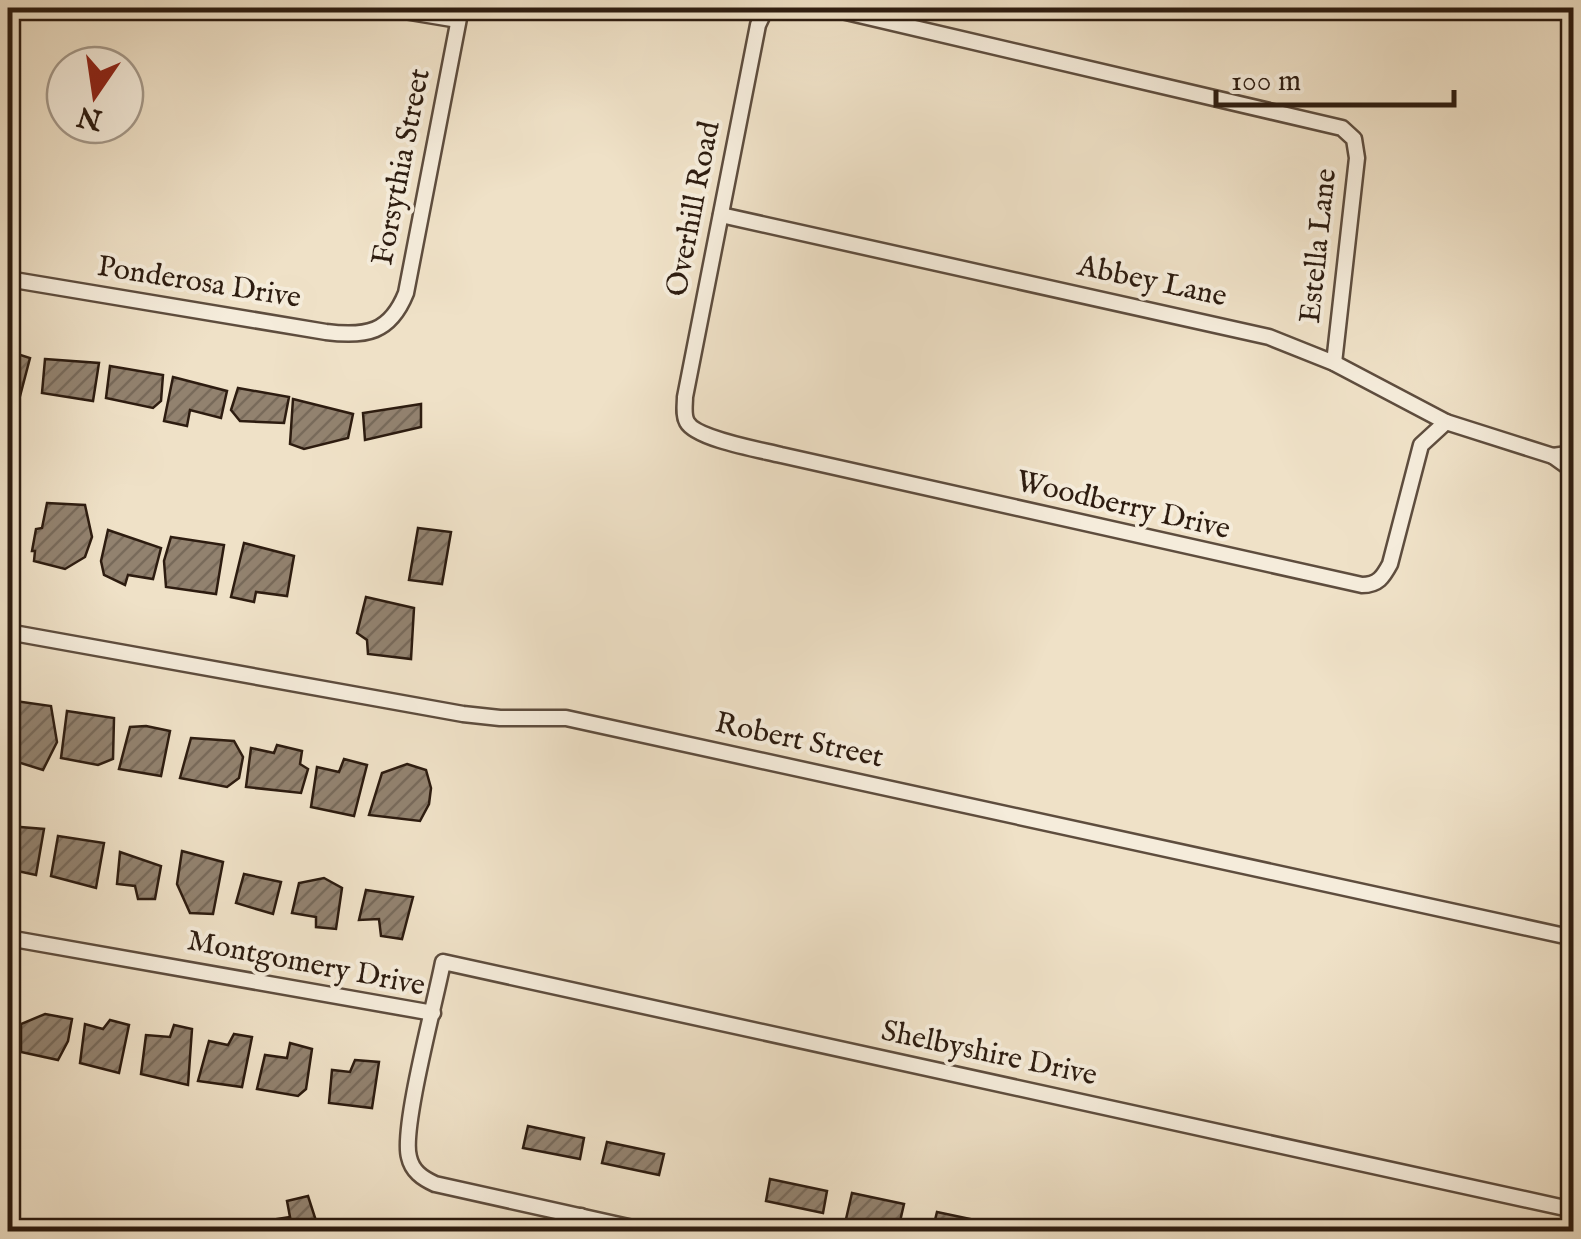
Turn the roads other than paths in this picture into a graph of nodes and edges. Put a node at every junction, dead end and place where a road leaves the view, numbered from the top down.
1 (386, 8) edge
2 (766, 8) edge
3 (829, 8) edge
4 (459, 14) edge
5 (721, 216) junction
6 (8, 280) edge
7 (380, 328) joint
8 (1334, 363) junction
9 (1446, 422) junction
10 (687, 423) joint
11 (1574, 452) edge
12 (1553, 456) junction
13 (1574, 471) edge
14 (8, 632) edge
15 (8, 938) edge
16 (1574, 938) edge
17 (433, 1013) junction
18 (1574, 1210) edge
19 (580, 1216) junction
20 (577, 1232) edge
21 (650, 1232) edge

1 - 4 street
2 - 5 street, Overhill Road
3 - 8 street, Estella Lane
4 - 7 street, Forsythia Street
5 - 8 street, Abbey Lane
5 - 10 street, Overhill Road
6 - 7 street, Ponderosa Drive
8 - 9 street, Abbey Lane
9 - 10 street, Woodberry Drive
9 - 12 street, Abbey Lane
11 - 12 street, Abbey Lane
12 - 13 street, Abbey Lane
14 - 16 street, Robert Street
15 - 17 street, Montgomery Drive
17 - 18 street, Shelbyshire Drive
17 - 19 street, Montgomery Drive
19 - 20 street
19 - 21 street, Montgomery Drive

